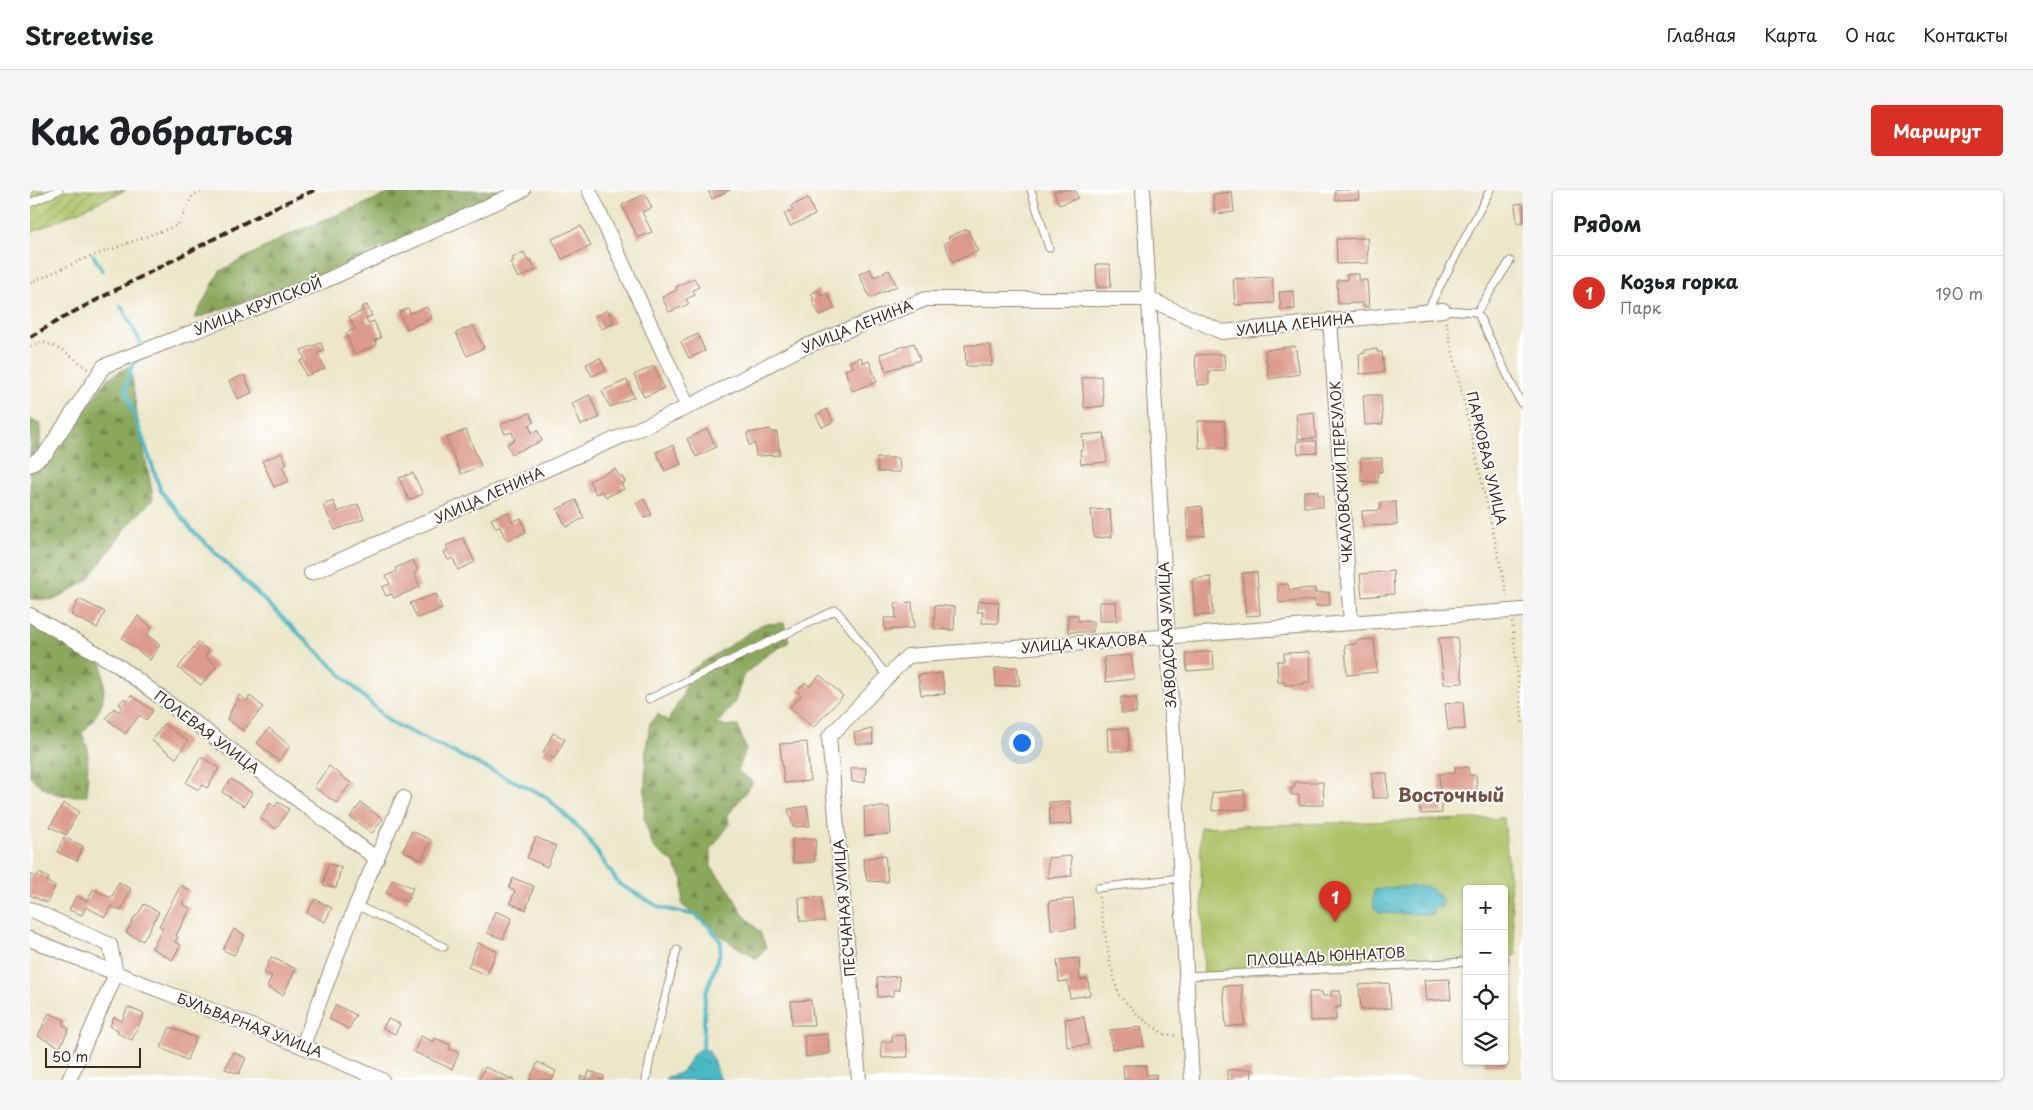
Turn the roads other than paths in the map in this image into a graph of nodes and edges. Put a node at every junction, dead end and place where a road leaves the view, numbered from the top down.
1 (59, 190) edge
2 (523, 190) edge
3 (589, 190) edge
4 (1031, 190) edge
5 (1143, 190) edge
6 (1490, 190) edge
7 (30, 204) edge
8 (1049, 248) dead end
9 (1510, 260) dead end
10 (1149, 299) junction
11 (1443, 310) joint
12 (1427, 312) junction
13 (1478, 312) junction
14 (1330, 320) junction
15 (1521, 403) dead end
16 (688, 407) junction
17 (30, 465) edge
18 (311, 573) dead end
19 (1517, 611) edge
20 (30, 615) edge
21 (1351, 623) junction
22 (1167, 636) junction
23 (888, 677) junction
24 (649, 699) dead end
25 (828, 737) joint
26 (403, 798) dead end
27 (377, 859) junction
28 (1180, 878) junction
29 (1098, 888) road end
30 (356, 905) junction
31 (30, 909) edge
32 (30, 939) edge
33 (444, 947) dead end
34 (677, 950) dead end
35 (1463, 962) edge
36 (116, 974) junction
37 (1186, 976) junction
38 (303, 1045) junction
39 (69, 1080) edge
40 (382, 1080) edge
41 (646, 1080) edge
42 (859, 1080) edge
43 (1192, 1080) edge

1 - 7 lane
2 - 17 street, УЛИЦА КРУПСКОЙ
3 - 16 street
4 - 8 lane
5 - 10 street, ЗАВОДСКАЯ УЛИЦА
6 - 12 lane
9 - 13 lane
10 - 14 street, УЛИЦА ЛЕНИНА
10 - 16 street, УЛИЦА ЛЕНИНА
10 - 22 street, ЗАВОДСКАЯ УЛИЦА
11 - 12 street, УЛИЦА ЛЕНИНА
11 - 13 lane
12 - 14 street, УЛИЦА ЛЕНИНА
13 - 15 lane
14 - 21 street, ЧКАЛОВСКИЙ ПЕРЕУЛОК
16 - 18 street, УЛИЦА ЛЕНИНА
19 - 21 street, УЛИЦА ЧКАЛОВА
20 - 27 street, ПОЛЕВАЯ УЛИЦА
21 - 22 street, УЛИЦА ЧКАЛОВА
22 - 23 street, УЛИЦА ЧКАЛОВА
22 - 28 street, ЗАВОДСКАЯ УЛИЦА
23 - 24 lane
23 - 25 street, УЛИЦА ЧКАЛОВА
25 - 42 street, ПЕСЧАНАЯ УЛИЦА
26 - 27 street
27 - 30 street
28 - 29 lane
28 - 37 street, ЗАВОДСКАЯ УЛИЦА
30 - 33 lane
30 - 38 street
31 - 36 street
32 - 36 street, БУЛЬВАРНАЯ УЛИЦА
34 - 41 lane
35 - 37 lane, ПЛОЩАДЬ ЮННАТОВ
36 - 38 street, БУЛЬВАРНАЯ УЛИЦА
36 - 39 street
37 - 43 street, ЗАВОДСКАЯ УЛИЦА
38 - 40 street, БУЛЬВАРНАЯ УЛИЦА

